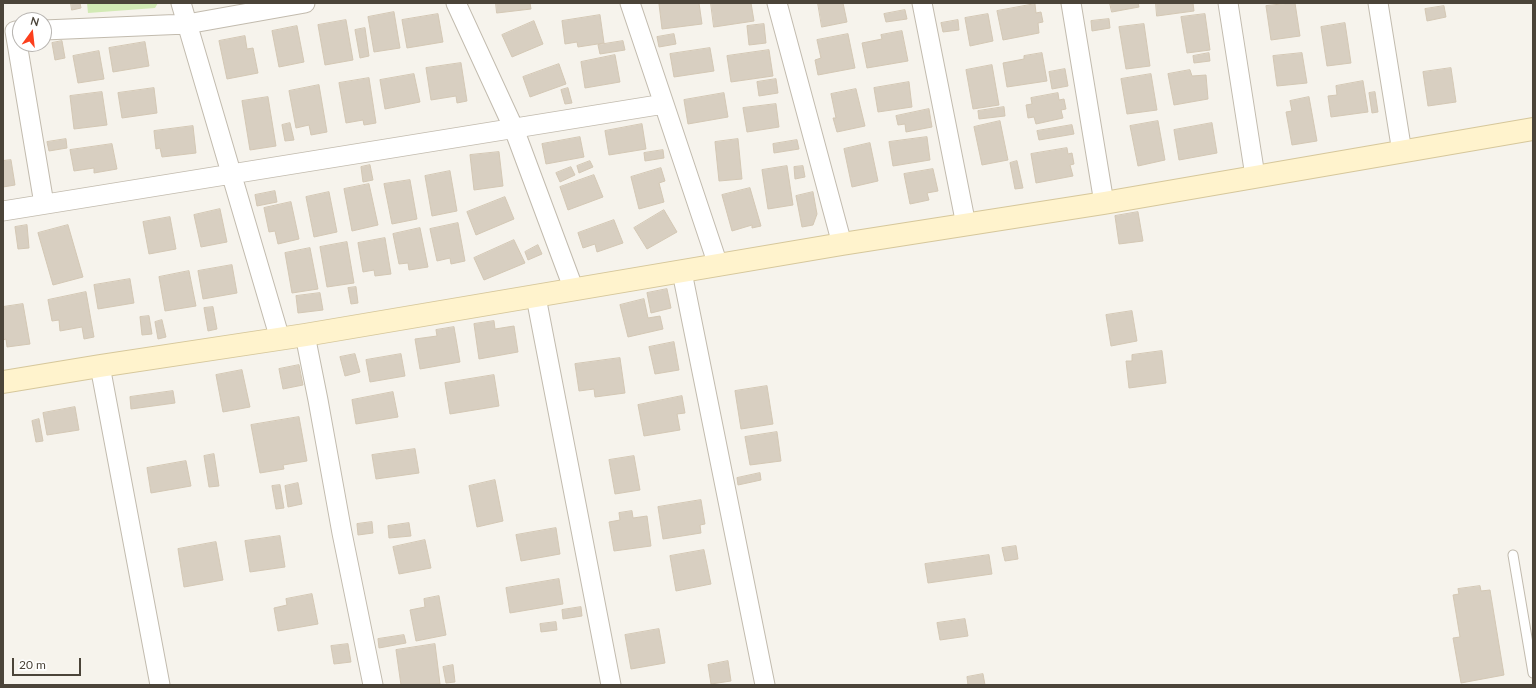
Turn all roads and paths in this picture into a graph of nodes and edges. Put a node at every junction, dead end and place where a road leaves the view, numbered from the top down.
1 (181, 3) edge
2 (305, 3) edge
3 (456, 3) edge
4 (630, 3) edge
5 (777, 3) edge
6 (922, 3) edge
7 (1071, 3) edge
8 (1228, 3) edge
9 (1378, 3) edge
10 (187, 24) junction
11 (52, 30) edge
12 (17, 52) edge
13 (664, 104) junction
14 (514, 129) junction
15 (1533, 129) edge
16 (1402, 152) junction
17 (232, 173) junction
18 (1256, 176) junction
19 (1104, 203) junction
20 (44, 204) junction
21 (3, 211) edge
22 (966, 225) junction
23 (842, 244) junction
24 (718, 266) junction
25 (682, 272) junction
26 (574, 290) junction
27 (536, 297) junction
28 (305, 335) junction
29 (280, 339) junction
30 (100, 366) junction
31 (3, 382) edge
32 (1513, 555) dead end
33 (1533, 673) edge
34 (160, 685) edge
35 (373, 685) edge
36 (611, 685) edge
37 (765, 685) edge

1 - 10 street
2 - 10 street
3 - 14 street
4 - 13 street
5 - 23 street
6 - 22 street
7 - 19 street
8 - 18 street
9 - 16 street
10 - 11 street
10 - 17 street
12 - 20 street
13 - 14 street
13 - 24 street
14 - 17 street
14 - 26 street
15 - 16 street
16 - 18 street
17 - 20 street
17 - 29 street
18 - 19 street
19 - 22 street
20 - 21 street
22 - 23 street
23 - 24 street
24 - 25 street
25 - 26 street
25 - 37 street
26 - 27 street
27 - 28 street
27 - 36 street
28 - 29 street
28 - 35 street
29 - 30 street
30 - 31 street
30 - 34 street
32 - 33 lane

